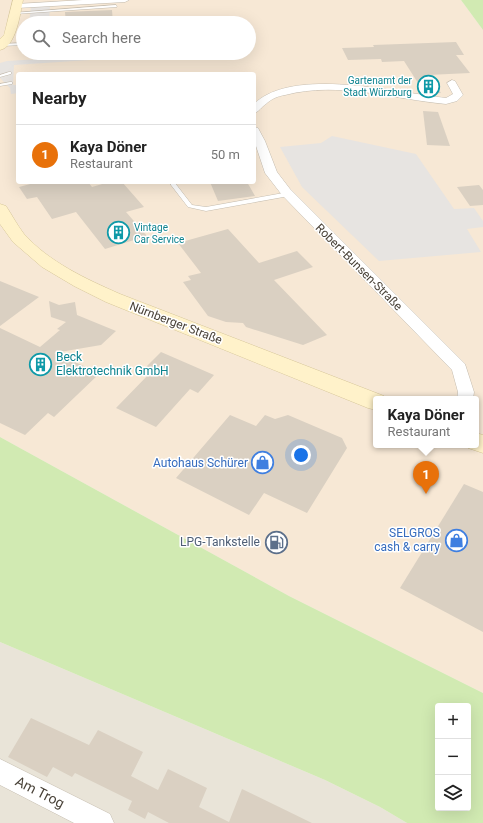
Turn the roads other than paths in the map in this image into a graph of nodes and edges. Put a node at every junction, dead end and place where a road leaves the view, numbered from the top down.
1 (125, 0) edge
2 (54, 2) edge
3 (16, 6) edge
4 (116, 6) dead end
5 (16, 45) edge
6 (1, 46) edge
7 (9, 73) dead end
8 (0, 76) edge
9 (10, 83) dead end
10 (452, 83) dead end
11 (0, 85) edge
12 (256, 107) edge
13 (256, 134) edge
14 (173, 184) dead end
15 (289, 194) junction
16 (0, 209) edge
17 (465, 396) edge
18 (373, 401) edge
19 (0, 772) edge
20 (101, 823) edge

1 - 2 street
2 - 3 street
3 - 4 lane
3 - 6 street
5 - 6 lane
7 - 8 lane
9 - 11 lane
10 - 12 street
13 - 15 street, Robert-Bunsen-Straße
14 - 15 lane
15 - 17 street, Robert-Bunsen-Straße
16 - 18 street, Nürnberger Straße
19 - 20 street, Am Trog

